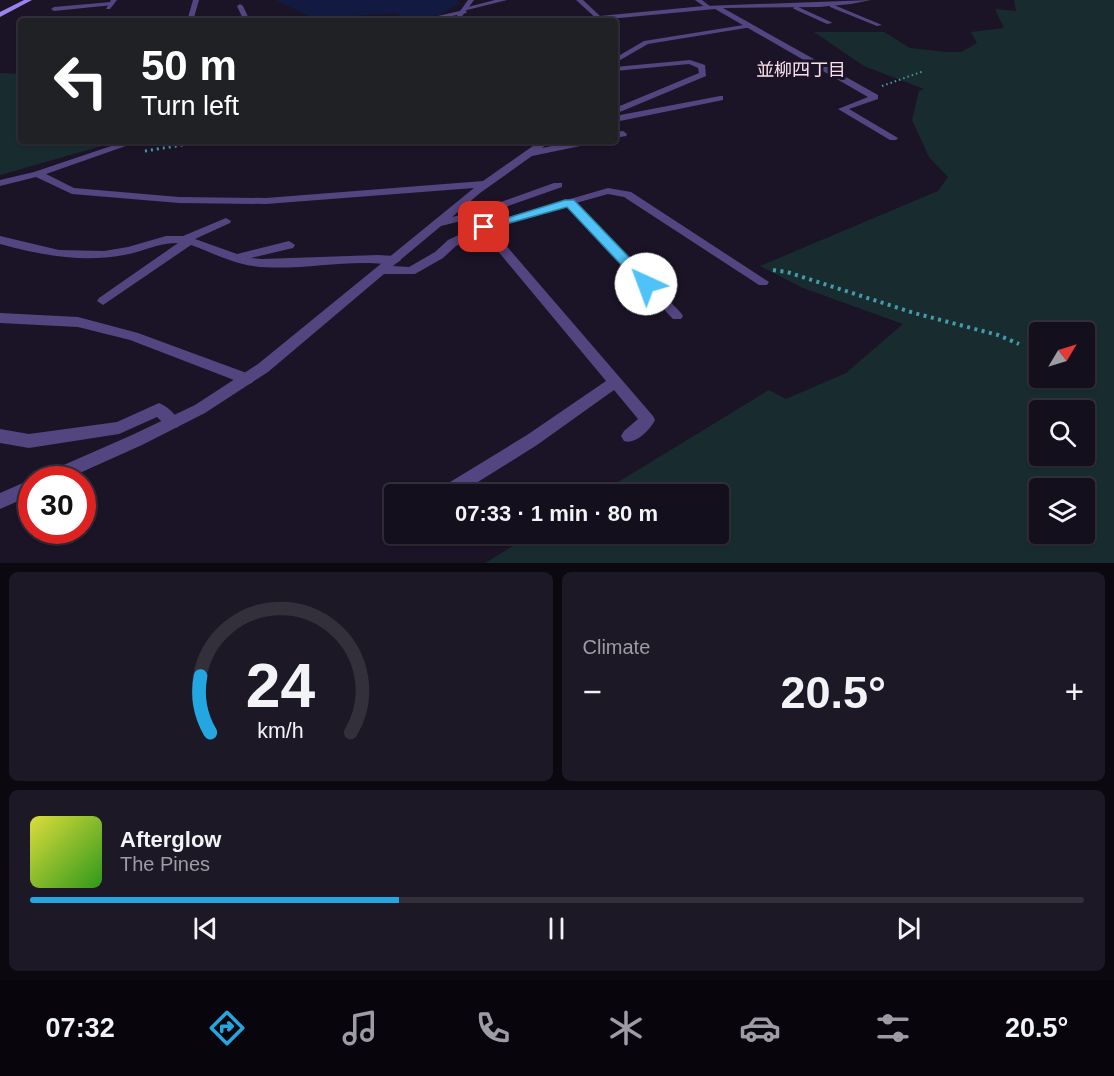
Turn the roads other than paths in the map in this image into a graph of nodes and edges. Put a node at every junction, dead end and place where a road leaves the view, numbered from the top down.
1 (29, 0) edge
2 (196, 0) edge
3 (471, 0) edge
4 (504, 0) edge
5 (579, 0) edge
6 (698, 0) edge
7 (868, 0) edge
8 (111, 4) edge
9 (240, 6) dead end
10 (832, 6) junction
11 (712, 7) junction
12 (796, 8) junction
13 (54, 9) dead end
14 (466, 10) junction
15 (0, 15) edge
16 (191, 18) edge
17 (246, 18) edge
18 (432, 18) edge
19 (457, 18) edge
20 (829, 23) dead end
21 (879, 25) dead end
22 (750, 26) junction
23 (618, 59) edge
24 (618, 69) edge
25 (720, 98) dead end
26 (618, 110) edge
27 (618, 117) edge
28 (893, 138) dead end
29 (126, 144) edge
30 (542, 144) edge
31 (576, 144) edge
32 (525, 155) junction
33 (37, 174) junction
34 (0, 183) edge
35 (485, 184) junction
36 (558, 185) dead end
37 (570, 202) junction
38 (226, 221) dead end
39 (437, 224) junction
40 (484, 227) junction
41 (0, 240) edge
42 (185, 242) junction
43 (289, 245) dead end
44 (232, 258) junction
45 (395, 260) junction
46 (383, 270) junction
47 (763, 282) dead end
48 (103, 301) dead end
49 (677, 316) dead end
50 (0, 318) edge
51 (247, 379) junction
52 (615, 382) junction
53 (173, 423) junction
54 (0, 436) edge
55 (629, 436) dead end
56 (78, 466) edge
57 (461, 484) edge
58 (18, 493) edge
59 (0, 501) edge

1 - 15 street
2 - 16 street
3 - 14 street
4 - 14 street
5 - 11 street
6 - 11 street
7 - 10 street
8 - 13 street
9 - 17 street
10 - 12 street
10 - 21 street
11 - 12 street
11 - 22 street
12 - 20 street
14 - 18 street
14 - 19 street
22 - 23 street
22 - 28 street
24 - 26 street
25 - 27 street
29 - 33 street
30 - 32 street
31 - 32 street
32 - 35 street
33 - 34 street
33 - 35 street
35 - 39 street
36 - 39 street
37 - 40 street
37 - 47 street
37 - 49 street
38 - 42 street
39 - 45 street
40 - 46 street
40 - 52 street
41 - 42 street
42 - 44 street
42 - 48 street
43 - 44 street
44 - 45 street
45 - 46 street
46 - 51 street
50 - 51 street
51 - 53 street
52 - 55 street
52 - 57 street
53 - 54 street
53 - 56 street
58 - 59 street

